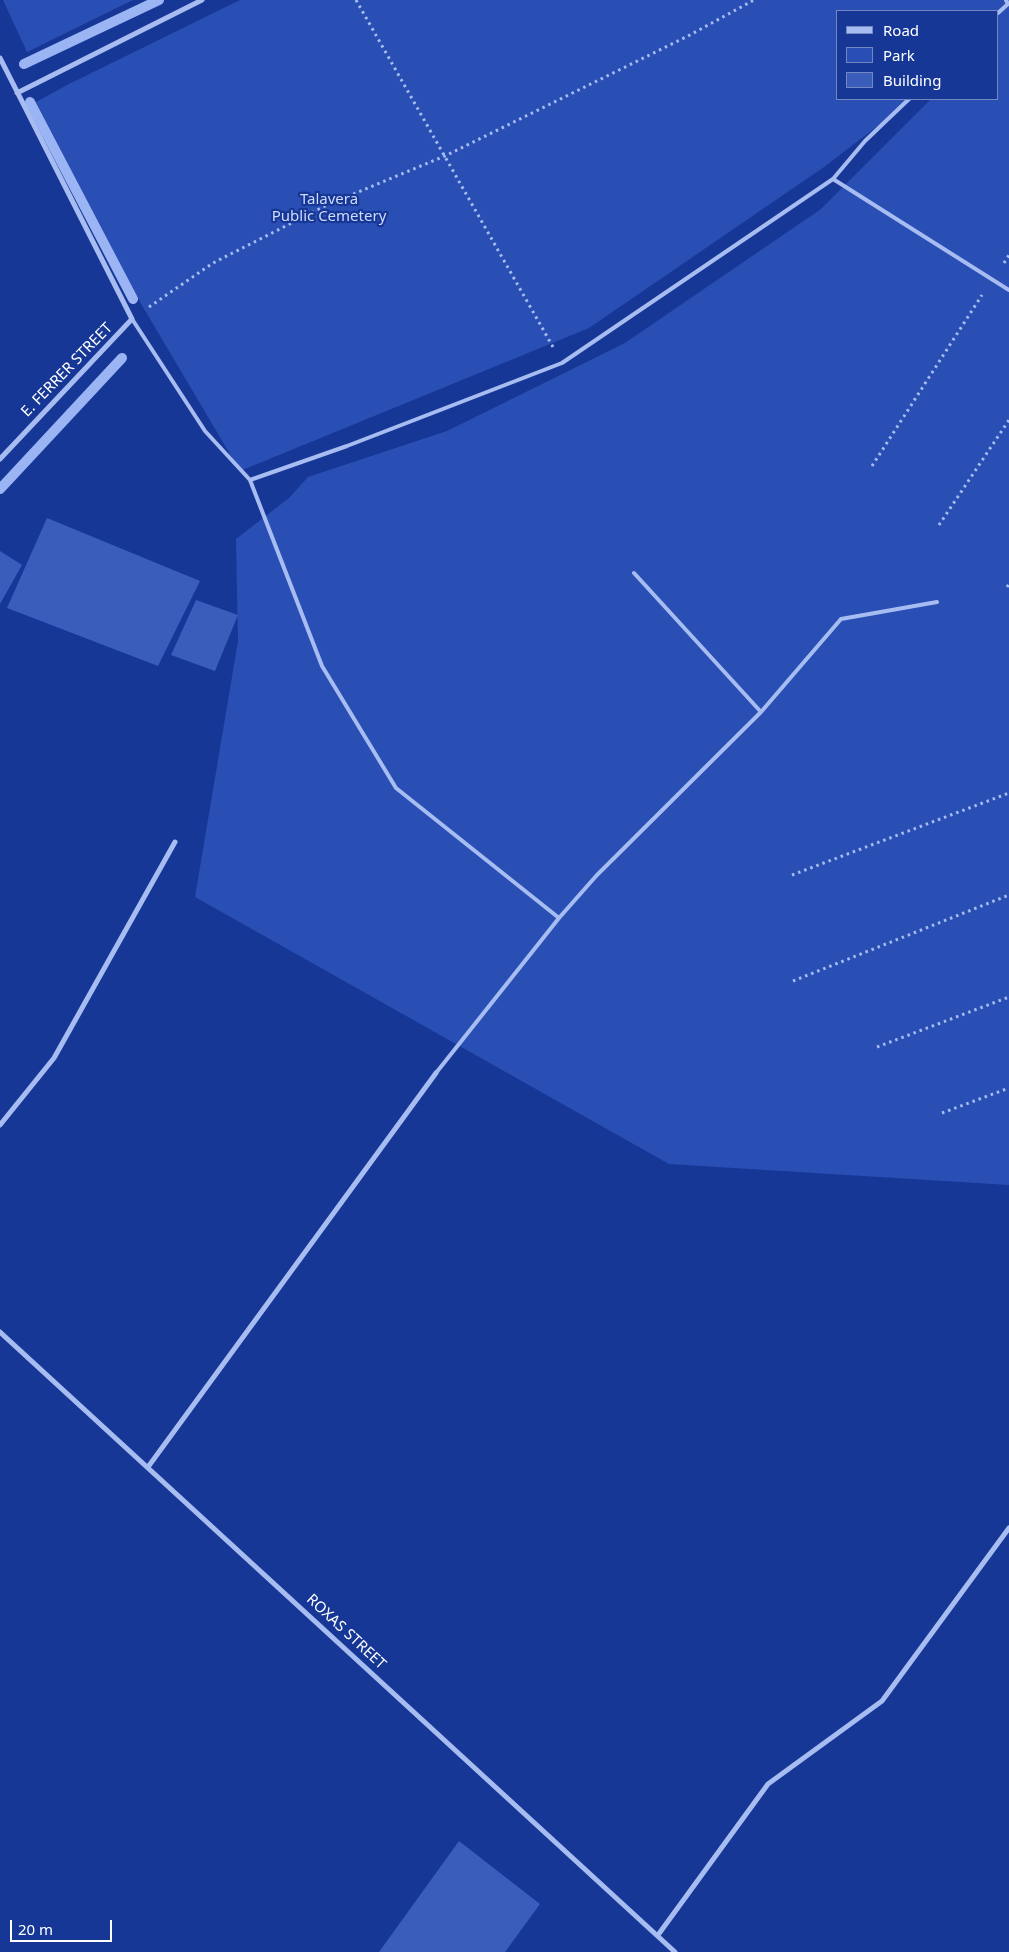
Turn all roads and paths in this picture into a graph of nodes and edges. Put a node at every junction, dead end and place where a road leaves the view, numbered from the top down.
1 (202, 0) edge
2 (356, 0) edge
3 (754, 0) edge
4 (1008, 3) edge
5 (999, 12) edge
6 (0, 58) edge
7 (17, 93) junction
8 (908, 100) edge
9 (444, 156) junction
10 (833, 179) junction
11 (1009, 255) edge
12 (992, 279) junction
13 (1009, 290) edge
14 (132, 319) junction
15 (562, 363) junction
16 (1009, 420) edge
17 (0, 459) edge
18 (872, 466) dead end
19 (250, 480) junction
20 (939, 525) dead end
21 (634, 573) dead end
22 (937, 602) dead end
23 (761, 712) junction
24 (1009, 793) edge
25 (175, 842) dead end
26 (792, 875) dead end
27 (1009, 895) edge
28 (559, 918) junction
29 (794, 981) dead end
30 (1009, 996) edge
31 (877, 1048) dead end
32 (436, 1073) joint
33 (1009, 1088) edge
34 (942, 1113) dead end
35 (0, 1125) edge
36 (0, 1332) edge
37 (148, 1467) junction
38 (1009, 1528) edge
39 (658, 1935) junction
40 (675, 1952) edge

1 - 7 street
2 - 9 path
3 - 9 path
4 - 5 lane
6 - 7 street
7 - 14 street
8 - 10 lane
9 - 14 path
9 - 15 path
10 - 12 lane
10 - 15 lane
11 - 12 path
12 - 13 lane
12 - 18 path
14 - 17 street, E. FERRER STREET
14 - 19 lane
15 - 19 lane
16 - 20 path
19 - 28 lane
21 - 23 lane
22 - 23 lane
23 - 28 lane
24 - 26 path
25 - 35 street
27 - 29 path
28 - 32 lane
30 - 31 path
32 - 37 street
33 - 34 path
36 - 37 street, ROXAS STREET
37 - 39 street, ROXAS STREET
38 - 39 street
39 - 40 street, ROXAS STREET

